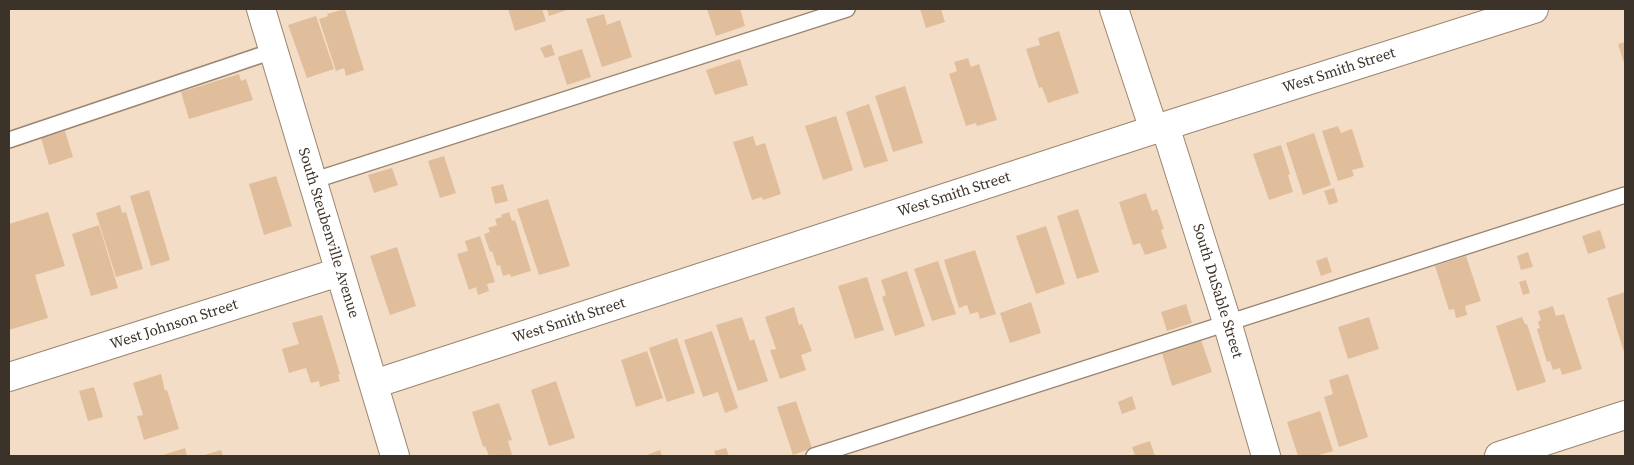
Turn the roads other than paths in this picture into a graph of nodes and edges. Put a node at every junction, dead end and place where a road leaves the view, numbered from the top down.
1 (260, 9) edge
2 (847, 9) edge
3 (1114, 9) edge
4 (1534, 9) edge
5 (273, 51) junction
6 (1160, 128) junction
7 (9, 140) edge
8 (312, 181) junction
9 (1625, 195) edge
10 (339, 272) junction
11 (1227, 322) junction
12 (9, 377) edge
13 (374, 384) junction
14 (1625, 415) edge
15 (395, 456) edge
16 (814, 456) edge
17 (1266, 456) edge
18 (1499, 456) edge

1 - 5 street, South Steubenville Avenue
2 - 8 lane
3 - 6 street, South DuSable Street
4 - 6 street, West Smith Street
5 - 7 lane
5 - 8 street, South Steubenville Avenue
6 - 11 street, South DuSable Street
6 - 13 street, West Smith Street
8 - 10 street, South Steubenville Avenue
9 - 11 lane
10 - 12 street, West Johnson Street
10 - 13 street, South Steubenville Avenue
11 - 16 lane
11 - 17 street, South DuSable Street
13 - 15 street, South Steubenville Avenue
14 - 18 street

